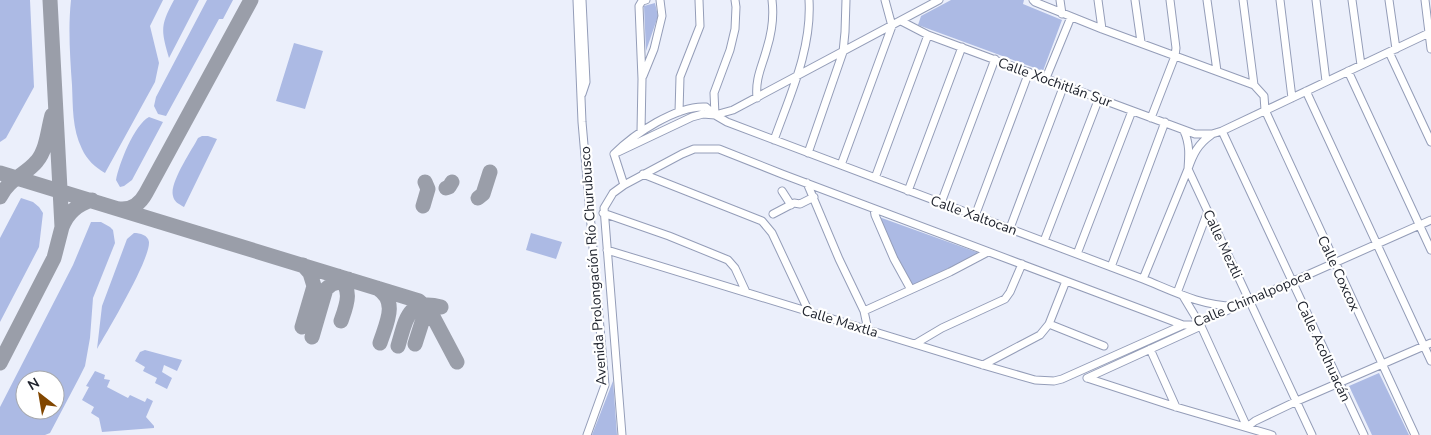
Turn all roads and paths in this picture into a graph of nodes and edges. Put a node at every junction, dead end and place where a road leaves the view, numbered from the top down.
1 (577, 0) edge
2 (582, 0) edge
3 (660, 0) edge
4 (699, 0) edge
5 (735, 0) edge
6 (772, 0) edge
7 (809, 0) edge
8 (846, 0) edge
9 (885, 0) edge
10 (939, 0) edge
11 (1033, 0) edge
12 (1060, 0) edge
13 (1098, 0) edge
14 (1134, 0) edge
15 (1170, 0) edge
16 (1207, 0) edge
17 (1243, 0) edge
18 (1280, 0) edge
19 (1316, 0) edge
20 (1352, 0) edge
21 (1389, 0) edge
22 (1425, 0) edge
23 (643, 1) edge
24 (1062, 14) junction
25 (1071, 17) junction
26 (901, 21) junction
27 (892, 26) junction
28 (1102, 29) junction
29 (1429, 33) junction
30 (928, 35) junction
31 (1141, 42) junction
32 (962, 47) junction
33 (1431, 49) edge
34 (1392, 51) junction
35 (843, 52) junction
36 (1175, 56) junction
37 (995, 59) junction
38 (1361, 66) junction
39 (1217, 71) junction
40 (1029, 72) junction
41 (1348, 72) junction
42 (797, 76) junction
43 (1046, 78) junction
44 (642, 80) junction
45 (1326, 81) junction
46 (1064, 85) junction
47 (1254, 85) junction
48 (1306, 91) junction
49 (582, 94) junction
50 (756, 98) junction
51 (1098, 98) junction
52 (1292, 98) junction
53 (1265, 110) junction
54 (1132, 111) junction
55 (679, 112) junction
56 (714, 115) junction
57 (1151, 118) junction
58 (1165, 122) junction
59 (641, 131) junction
60 (1222, 131) junction
61 (1184, 132) junction
62 (1212, 134) junction
63 (774, 140) junction
64 (1431, 142) edge
65 (614, 154) junction
66 (808, 154) junction
67 (841, 165) junction
68 (1188, 169) junction
69 (643, 174) junction
70 (875, 178) junction
71 (807, 183) junction
72 (624, 185) junction
73 (782, 191) dead end
74 (908, 191) junction
75 (814, 197) junction
76 (941, 203) junction
77 (791, 205) junction
78 (874, 209) junction
79 (1208, 211) junction
80 (604, 213) junction
81 (773, 214) dead end
82 (975, 216) junction
83 (1431, 220) edge
84 (1420, 226) junction
85 (1010, 228) junction
86 (1044, 241) junction
87 (1378, 244) junction
88 (607, 250) junction
89 (1431, 250) edge
90 (988, 252) junction
91 (1077, 254) junction
92 (1334, 263) junction
93 (1022, 264) junction
94 (1111, 267) junction
95 (1144, 279) junction
96 (1066, 281) junction
97 (1292, 282) junction
98 (910, 288) junction
99 (746, 292) junction
100 (1180, 294) junction
101 (1249, 301) junction
102 (1236, 306) junction
103 (864, 310) junction
104 (809, 312) junction
105 (1049, 324) junction
106 (1200, 324) junction
107 (1183, 325) junction
108 (868, 330) junction
109 (915, 344) junction
110 (1428, 345) edge
111 (1104, 346) dead end
112 (1150, 349) junction
113 (1431, 361) edge
114 (983, 365) junction
115 (1382, 365) junction
116 (1072, 374) joint
117 (1340, 383) junction
118 (1297, 401) junction
119 (1176, 407) junction
120 (1247, 427) junction
121 (587, 435) edge
122 (622, 435) edge
123 (1272, 435) edge
124 (1312, 435) edge
125 (1364, 435) edge
126 (1415, 435) edge

1 - 49 street, Avenida Prolongación Río Churubusco
2 - 49 street, Avenida Prolongación Río Churubusco
3 - 44 street
4 - 55 street
5 - 56 street
6 - 50 street
7 - 42 street
8 - 35 street
9 - 27 street
10 - 26 street
11 - 24 street
12 - 24 street
13 - 28 street
14 - 31 street
15 - 36 street
16 - 39 street
17 - 47 street, Calle Coxcox
18 - 52 street
19 - 45 street
20 - 38 street
21 - 34 street
22 - 29 street
23 - 44 street
24 - 25 street
25 - 28 street
25 - 43 street
26 - 27 street
26 - 30 street, Calle Xochitlán Sur
27 - 35 street
27 - 67 street
28 - 31 street
29 - 33 street
29 - 34 street
30 - 32 street, Calle Xochitlán Sur
30 - 70 street
31 - 36 street
32 - 37 street, Calle Xochitlán Sur
32 - 74 street
34 - 38 street
34 - 64 street
35 - 42 street
35 - 66 street
36 - 39 street
36 - 57 street
37 - 40 street, Calle Xochitlán Sur
37 - 76 street
38 - 41 street
39 - 47 street
40 - 43 street, Calle Xochitlán Sur
40 - 82 street
41 - 45 street
41 - 84 street
42 - 50 street
42 - 63 street
43 - 46 street, Calle Xochitlán Sur
44 - 59 street
45 - 48 street
46 - 51 street, Calle Xochitlán Sur
46 - 85 street
47 - 53 street, Calle Coxcox
48 - 52 street
48 - 87 street
49 - 121 street, Avenida Prolongación Río Churubusco
50 - 56 street
51 - 54 street, Calle Xochitlán Sur
51 - 86 street
52 - 53 street
53 - 60 street
53 - 92 street, Calle Coxcox
54 - 57 street, Calle Xochitlán Sur
54 - 91 street
55 - 56 street, Calle Xaltocan
55 - 59 street
56 - 63 street, Calle Xaltocan
56 - 65 street
57 - 58 street, Calle Xochitlán Sur
58 - 61 street, Calle Xochitlán Sur
58 - 94 street
59 - 65 street
60 - 62 street
60 - 97 street, Calle Acolhuacán
61 - 62 street, Calle Xochitlán Sur
61 - 68 street, Calle Meztli
62 - 68 street
63 - 66 street, Calle Xaltocan
65 - 72 street
66 - 67 street, Calle Xaltocan
67 - 70 street, Calle Xaltocan
68 - 79 street, Calle Meztli
68 - 95 street
69 - 71 street, Calle Xaltocan
69 - 72 street
69 - 104 street
70 - 74 street, Calle Xaltocan
71 - 75 street
71 - 78 street, Calle Xaltocan
72 - 80 street
73 - 77 street
74 - 76 street, Calle Xaltocan
75 - 77 street
75 - 103 street
76 - 82 street, Calle Xaltocan
77 - 81 street
78 - 90 street, Calle Xaltocan
78 - 98 street
79 - 100 street
79 - 101 street, Calle Meztli
80 - 88 street
80 - 99 street
82 - 85 street, Calle Xaltocan
83 - 84 street, Calle Chimalpopoca
84 - 87 street, Calle Chimalpopoca
84 - 89 street
85 - 86 street, Calle Xaltocan
86 - 91 street, Calle Xaltocan
87 - 92 street, Calle Chimalpopoca
87 - 110 street
88 - 99 street, Calle Maxtla
88 - 122 street
90 - 93 street, Calle Xaltocan
90 - 98 street
91 - 94 street, Calle Xaltocan
92 - 97 street, Calle Chimalpopoca
92 - 115 street, Calle Coxcox
93 - 96 street, Calle Xaltocan
93 - 109 street
94 - 95 street, Calle Xaltocan
95 - 100 street, Calle Xaltocan
96 - 105 street
96 - 107 street, Calle Xaltocan
97 - 101 street, Calle Chimalpopoca
97 - 117 street, Calle Acolhuacán
98 - 103 street
99 - 104 street, Calle Maxtla
100 - 102 street, Calle Xaltocan
100 - 106 street
101 - 102 street, Calle Chimalpopoca
101 - 118 street, Calle Meztli
102 - 106 street, Calle Chimalpopoca
103 - 108 street
104 - 108 street, Calle Maxtla
105 - 111 street
105 - 114 street
106 - 107 street, Calle Chimalpopoca
106 - 112 street
106 - 120 street
107 - 116 street, Calle Chimalpopoca
108 - 109 street, Calle Maxtla
109 - 114 street, Calle Maxtla
110 - 113 street
110 - 115 street
112 - 119 street
112 - 119 street
114 - 116 street, Calle Maxtla
115 - 117 street
115 - 126 street, Calle Coxcox
117 - 118 street
117 - 125 street, Calle Acolhuacán
118 - 120 street
118 - 124 street, Calle Meztli
119 - 120 street
120 - 123 street

